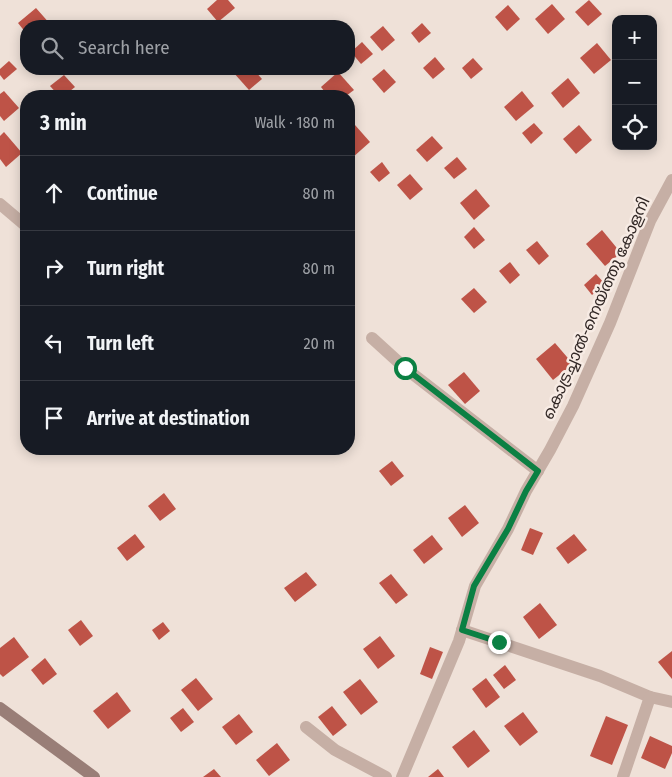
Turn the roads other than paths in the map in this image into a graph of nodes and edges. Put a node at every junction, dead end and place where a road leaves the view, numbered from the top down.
1 (672, 168) edge
2 (672, 172) edge
3 (672, 180) edge
4 (0, 204) edge
5 (20, 221) edge
6 (372, 338) dead end
7 (538, 471) junction
8 (462, 630) junction
9 (650, 697) junction
10 (672, 702) edge
11 (0, 708) edge
12 (306, 728) dead end
13 (94, 777) edge
14 (386, 777) edge
15 (402, 777) edge
16 (624, 777) edge

1 - 2 street
3 - 7 street, കൊട്രച്ചാൽ-നെയ്ത്തു കോളനി
4 - 5 street
6 - 7 street
7 - 8 street, കൊട്രച്ചാൽ-നെയ്ത്തു കോളനി
8 - 9 street
8 - 15 street, കൊട്രച്ചാൽ-നെയ്ത്തു കോളനി
9 - 10 street
9 - 16 street
11 - 13 main road
12 - 14 street

